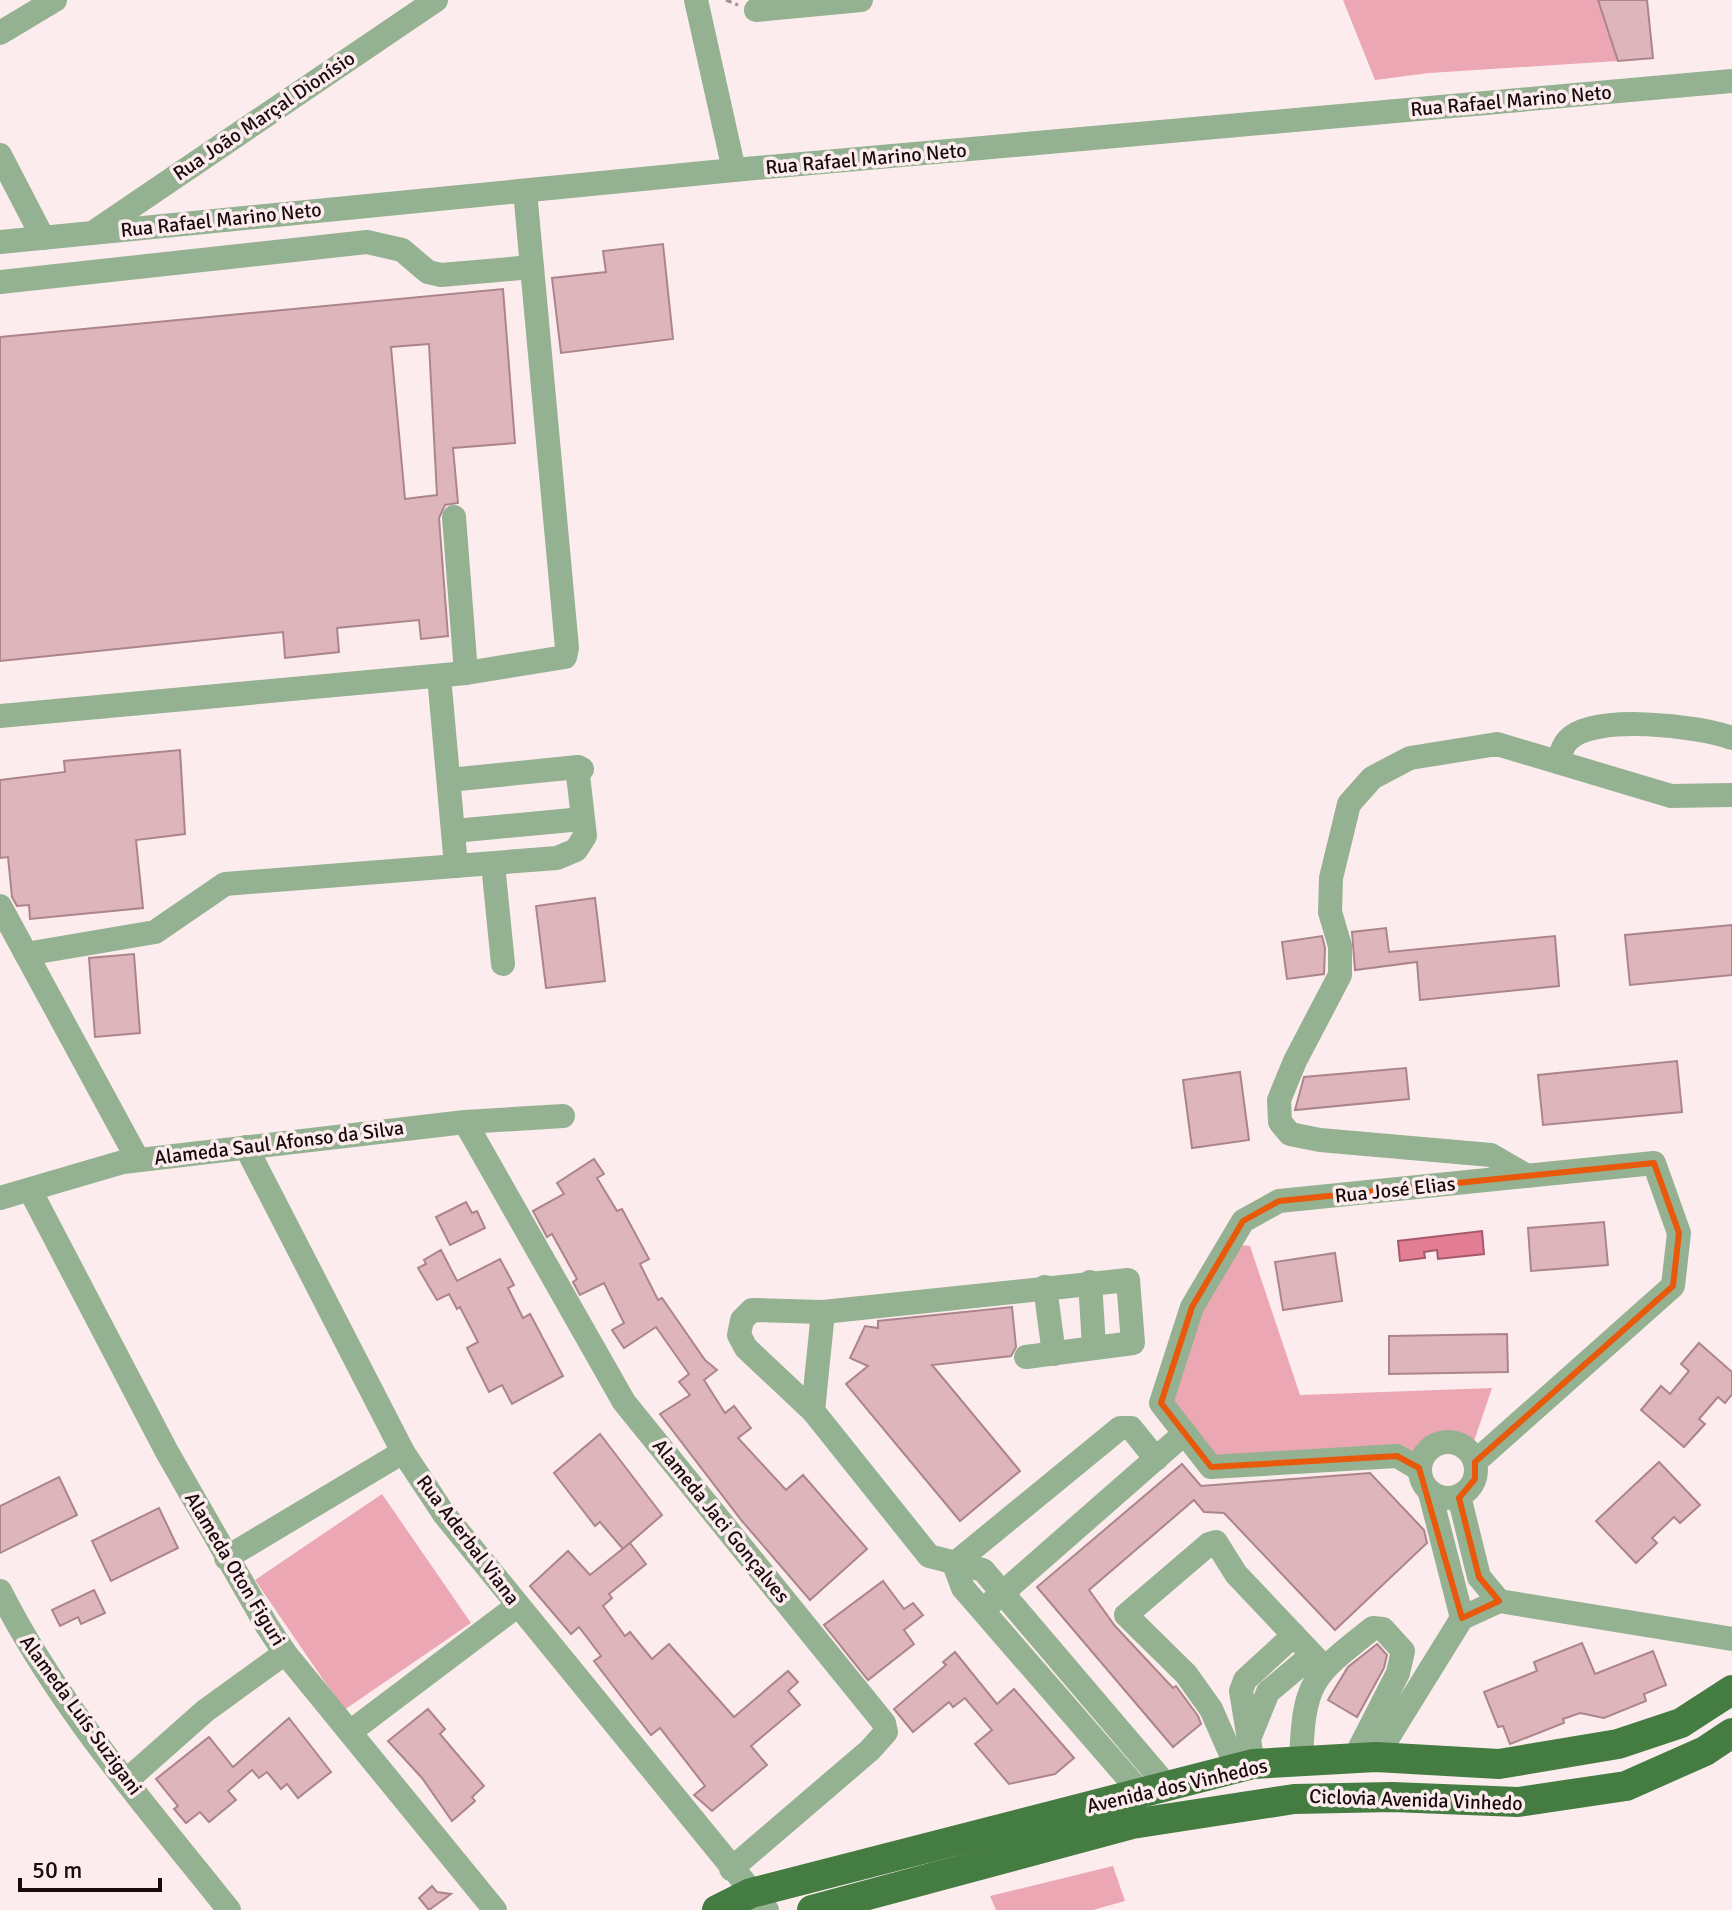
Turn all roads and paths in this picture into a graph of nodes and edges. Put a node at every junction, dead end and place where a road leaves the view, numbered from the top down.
1 (55, 0) edge
2 (436, 0) edge
3 (696, 0) edge
4 (861, 0) edge
5 (756, 10) dead end
6 (0, 33) edge
7 (1732, 81) edge
8 (0, 155) edge
9 (734, 170) junction
10 (525, 191) junction
11 (93, 233) junction
12 (43, 238) junction
13 (0, 242) edge
14 (532, 267) junction
15 (0, 282) edge
16 (454, 517) dead end
17 (466, 673) junction
18 (439, 676) junction
19 (0, 716) edge
20 (1732, 738) edge
21 (1558, 762) junction
22 (449, 780) junction
23 (1732, 795) edge
24 (582, 819) junction
25 (454, 831) junction
26 (493, 864) junction
27 (456, 866) junction
28 (0, 906) edge
29 (26, 954) junction
30 (503, 964) dead end
31 (563, 1116) dead end
32 (465, 1122) junction
33 (246, 1147) junction
34 (138, 1160) junction
35 (1527, 1176) junction
36 (30, 1190) junction
37 (0, 1198) edge
38 (1090, 1282) junction
39 (1045, 1287) junction
40 (823, 1312) junction
41 (1094, 1346) junction
42 (1054, 1354) junction
43 (1026, 1357) dead end
44 (1161, 1403) junction
45 (813, 1411) junction
46 (1131, 1428) junction
47 (1185, 1433) junction
48 (403, 1452) junction
49 (1156, 1459) junction
50 (1475, 1462) junction
51 (1419, 1469) junction
52 (1430, 1493) junction
53 (1459, 1496) junction
54 (226, 1558) junction
55 (954, 1564) junction
56 (0, 1591) edge
57 (1002, 1593) junction
58 (1499, 1601) junction
59 (517, 1606) junction
60 (983, 1610) junction
61 (1462, 1618) junction
62 (9, 1632) edge
63 (1294, 1635) junction
64 (1732, 1639) edge
65 (285, 1653) junction
66 (1318, 1661) junction
67 (1732, 1690) edge
68 (350, 1732) junction
69 (1732, 1733) edge
70 (1251, 1734) junction
71 (1365, 1758) junction
72 (1301, 1761) junction
73 (1245, 1766) junction
74 (126, 1781) junction
75 (1154, 1790) junction
76 (964, 1854) junction
77 (731, 1869) junction
78 (759, 1902) edge
79 (229, 1910) edge
80 (495, 1910) edge
81 (717, 1910) edge
82 (812, 1910) edge

1 - 6 street
2 - 11 street, Rua João Marçal Dionísio
3 - 9 street
4 - 5 street
7 - 9 street, Rua Rafael Marino Neto
8 - 12 street
9 - 10 street, Rua Rafael Marino Neto
10 - 11 street, Rua Rafael Marino Neto
10 - 14 street
11 - 12 street, Rua Rafael Marino Neto
12 - 13 street, Rua Rafael Marino Neto
14 - 15 street
14 - 17 street
16 - 17 street
17 - 18 street
18 - 19 street
18 - 22 street
20 - 21 street
21 - 23 street
21 - 35 street
22 - 24 street
22 - 25 street
24 - 25 street
24 - 26 street
25 - 27 street
26 - 27 street
26 - 30 street
27 - 29 street
28 - 29 street
29 - 34 street
31 - 32 street, Alameda Saul Afonso da Silva
32 - 33 street, Alameda Saul Afonso da Silva
32 - 77 street, Alameda Jaci Gonçalves
33 - 34 street, Alameda Saul Afonso da Silva
33 - 48 street, Rua Aderbal Viana
34 - 36 street, Alameda Saul Afonso da Silva
35 - 44 street, Rua José Elias
35 - 50 street, Rua José Elias
36 - 37 street, Alameda Saul Afonso da Silva
36 - 54 street, Alameda Oton Figuri
38 - 39 street
38 - 41 street
38 - 41 street
39 - 40 street
39 - 42 street
40 - 45 street
40 - 45 street
41 - 42 street
42 - 43 street
44 - 46 street
44 - 47 street
45 - 55 street
46 - 49 street
46 - 55 street
47 - 49 street
47 - 51 street
48 - 54 street
48 - 59 street, Rua Aderbal Viana
49 - 57 street
50 - 51 street
50 - 53 street
51 - 52 street
52 - 53 street
52 - 61 street
53 - 58 street
54 - 65 street, Alameda Oton Figuri
55 - 57 street
55 - 60 street
56 - 62 street, Alameda Luís Suzigani
57 - 60 street
57 - 75 street
58 - 61 street
58 - 64 street
59 - 68 street
59 - 77 street, Rua Aderbal Viana
60 - 75 street
61 - 71 street
62 - 74 street, Alameda Luís Suzigani
63 - 66 street
63 - 70 street
63 - 73 street
65 - 68 street, Alameda Oton Figuri
65 - 74 street
66 - 70 street
66 - 71 street
66 - 72 street
67 - 71 main road, Avenida dos Vinhedos
68 - 80 street, Alameda Oton Figuri
69 - 76 main road, Avenida dos Vinhedos
70 - 73 street
71 - 72 main road, Avenida dos Vinhedos
72 - 73 main road, Avenida dos Vinhedos
73 - 75 main road, Avenida dos Vinhedos
74 - 79 street, Alameda Luís Suzigani
75 - 76 main road, Avenida dos Vinhedos
76 - 78 main road, Avenida dos Vinhedos
76 - 82 main road, Avenida dos Vinhedos
77 - 78 street, Rua Aderbal Viana
78 - 81 main road, Avenida dos Vinhedos

